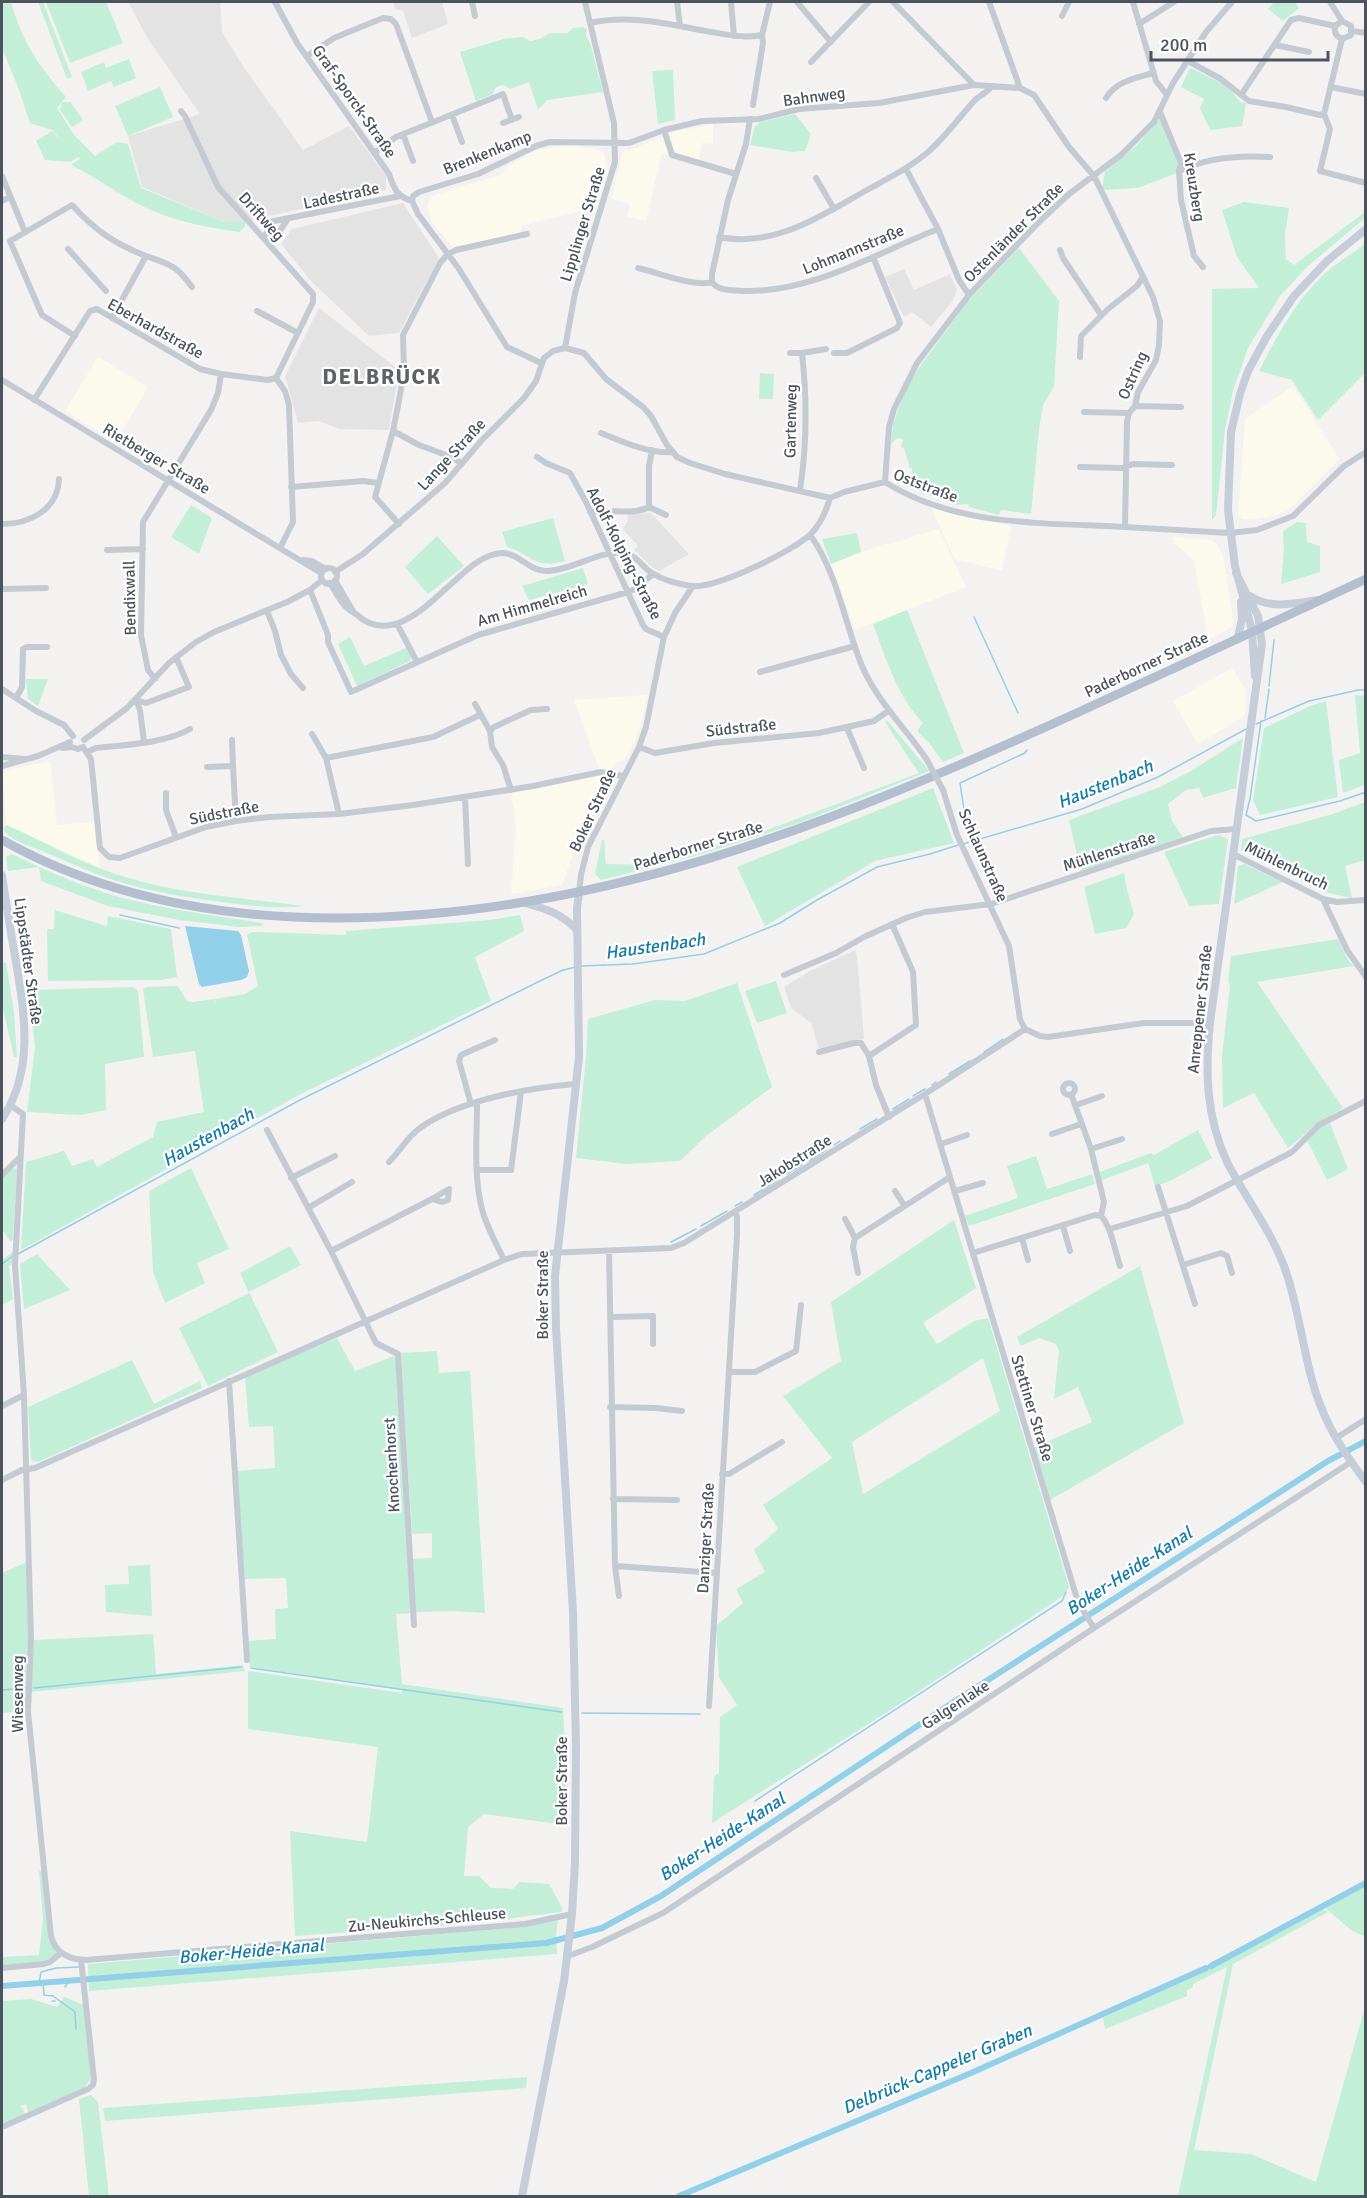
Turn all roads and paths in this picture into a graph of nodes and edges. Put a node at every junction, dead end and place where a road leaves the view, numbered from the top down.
1 (275, 2) edge
2 (472, 2) edge
3 (585, 2) edge
4 (677, 2) edge
5 (731, 2) edge
6 (770, 2) edge
7 (798, 2) edge
8 (869, 2) edge
9 (893, 2) edge
10 (989, 2) edge
11 (1069, 2) edge
12 (1132, 2) edge
13 (1174, 2) edge
14 (1232, 2) edge
15 (1333, 3) edge
16 (475, 16) dead end
17 (1062, 16) dead end
18 (1342, 21) junction
19 (590, 23) junction
20 (1139, 24) junction
21 (680, 26) junction
22 (1335, 26) junction
23 (1352, 31) junction
24 (1365, 33) edge
25 (762, 35) junction
26 (734, 36) junction
27 (1342, 39) junction
28 (831, 42) junction
29 (1275, 45) junction
30 (1310, 52) dead end
31 (307, 56) junction
32 (1188, 61) junction
33 (811, 62) dead end
34 (1153, 73) junction
35 (974, 85) junction
36 (992, 86) junction
37 (1331, 87) junction
38 (1020, 88) junction
39 (1241, 94) junction
40 (1365, 94) edge
41 (1167, 95) junction
42 (1106, 98) dead end
43 (753, 105) dead end
44 (181, 111) dead end
45 (1160, 112) junction
46 (1324, 114) junction
47 (452, 115) junction
48 (519, 117) dead end
49 (750, 119) junction
50 (512, 120) junction
51 (432, 123) junction
52 (503, 123) dead end
53 (664, 130) junction
54 (403, 134) junction
55 (462, 142) dead end
56 (614, 144) junction
57 (374, 153) junction
58 (1270, 157) dead end
59 (413, 160) dead end
60 (906, 169) junction
61 (1179, 171) junction
62 (736, 174) junction
63 (2, 176) edge
64 (1094, 176) junction
65 (816, 178) dead end
66 (1365, 183) edge
67 (400, 196) junction
68 (10, 198) junction
69 (2, 201) edge
70 (412, 201) junction
71 (834, 209) junction
72 (287, 220) junction
73 (938, 229) junction
74 (1365, 229) edge
75 (25, 232) junction
76 (266, 234) junction
77 (527, 234) dead end
78 (719, 237) junction
79 (68, 249) dead end
80 (1060, 250) dead end
81 (447, 255) junction
82 (146, 256) junction
83 (873, 257) junction
84 (1203, 267) dead end
85 (638, 268) dead end
86 (1143, 277) junction
87 (712, 282) junction
88 (192, 287) dead end
89 (106, 291) dead end
90 (969, 295) junction
91 (257, 311) dead end
92 (1101, 315) junction
93 (112, 318) junction
94 (298, 333) junction
95 (75, 336) junction
96 (565, 348) junction
97 (826, 349) dead end
98 (790, 353) dead end
99 (802, 353) junction
100 (834, 353) dead end
101 (1080, 357) dead end
102 (541, 363) junction
103 (221, 375) junction
104 (276, 378) junction
105 (2, 380) edge
106 (34, 400) junction
107 (1135, 406) junction
108 (1181, 407) dead end
109 (1084, 412) dead end
110 (1129, 413) junction
111 (393, 431) junction
112 (601, 433) dead end
113 (652, 450) junction
114 (673, 452) junction
115 (1365, 452) edge
116 (537, 457) dead end
117 (462, 464) junction
118 (1127, 465) junction
119 (1172, 465) dead end
120 (1080, 467) dead end
121 (59, 479) dead end
122 (168, 481) junction
123 (885, 482) junction
124 (379, 483) junction
125 (291, 487) junction
126 (800, 490) junction
127 (830, 498) junction
128 (649, 507) junction
129 (591, 512) junction
130 (666, 515) dead end
131 (2, 524) edge
132 (399, 524) junction
133 (1125, 527) junction
134 (1230, 533) junction
135 (810, 535) junction
136 (280, 548) junction
137 (142, 549) junction
138 (107, 550) dead end
139 (610, 554) junction
140 (335, 572) junction
141 (323, 574) junction
142 (653, 574) junction
143 (1365, 579) edge
144 (333, 582) junction
145 (693, 586) junction
146 (46, 588) dead end
147 (2, 589) edge
148 (310, 590) junction
149 (628, 592) junction
150 (1245, 594) junction
151 (1320, 600) junction
152 (267, 612) junction
153 (397, 624) junction
154 (1256, 629) junction
155 (664, 637) junction
156 (1238, 637) junction
157 (855, 646) junction
158 (47, 647) dead end
159 (176, 657) junction
160 (417, 662) junction
161 (760, 672) dead end
162 (154, 679) junction
163 (303, 688) dead end
164 (2, 689) edge
165 (15, 698) junction
166 (136, 700) junction
167 (475, 704) dead end
168 (547, 709) dead end
169 (888, 711) junction
170 (480, 715) junction
171 (847, 728) junction
172 (190, 729) dead end
173 (490, 731) junction
174 (312, 734) dead end
175 (232, 740) dead end
176 (144, 742) junction
177 (78, 743) junction
178 (639, 747) junction
179 (2, 758) edge
180 (326, 758) junction
181 (25, 759) junction
182 (2, 766) edge
183 (233, 766) junction
184 (207, 767) dead end
185 (864, 768) dead end
186 (623, 776) junction
187 (511, 790) junction
188 (166, 793) dead end
189 (465, 797) junction
190 (339, 814) junction
191 (237, 821) junction
192 (1236, 829) junction
193 (177, 837) junction
194 (2, 840) edge
195 (1233, 854) junction
196 (468, 864) dead end
197 (2, 875) edge
198 (579, 894) junction
199 (1323, 899) junction
200 (1365, 900) edge
201 (525, 903) junction
202 (991, 904) junction
203 (892, 924) junction
204 (577, 930) junction
205 (784, 975) dead end
206 (1365, 976) edge
207 (1210, 1023) junction
208 (1025, 1029) junction
209 (495, 1040) dead end
210 (819, 1052) dead end
211 (868, 1056) junction
212 (575, 1084) junction
213 (520, 1092) junction
214 (925, 1094) junction
215 (1071, 1094) dead end
216 (1102, 1096) dead end
217 (1365, 1101) edge
218 (474, 1104) junction
219 (10, 1105) junction
220 (1076, 1105) junction
221 (889, 1117) junction
222 (2, 1119) edge
223 (1081, 1124) junction
224 (267, 1130) dead end
225 (1052, 1134) dead end
226 (967, 1135) dead end
227 (1122, 1139) dead end
228 (941, 1144) junction
229 (1091, 1149) junction
230 (21, 1156) junction
231 (335, 1156) dead end
232 (389, 1162) dead end
233 (477, 1170) junction
234 (2, 1174) edge
235 (950, 1177) junction
236 (291, 1178) junction
237 (1238, 1180) junction
238 (352, 1182) dead end
239 (982, 1183) dead end
240 (1158, 1187) dead end
241 (895, 1191) dead end
242 (955, 1191) junction
243 (432, 1198) dead end
244 (904, 1205) junction
245 (308, 1208) junction
246 (735, 1212) junction
247 (1167, 1213) junction
248 (1101, 1216) junction
249 (845, 1219) dead end
250 (1063, 1226) junction
251 (1110, 1229) junction
252 (855, 1238) junction
253 (1022, 1238) junction
254 (331, 1251) junction
255 (609, 1251) junction
256 (1070, 1251) dead end
257 (557, 1253) junction
258 (974, 1253) junction
259 (504, 1260) junction
260 (1028, 1260) dead end
261 (1183, 1265) junction
262 (1120, 1266) dead end
263 (858, 1273) dead end
264 (1232, 1273) dead end
265 (1195, 1304) dead end
266 (801, 1305) dead end
267 (610, 1317) junction
268 (365, 1321) junction
269 (653, 1344) dead end
270 (729, 1372) junction
271 (229, 1381) junction
272 (24, 1395) junction
273 (2, 1406) edge
274 (610, 1407) junction
275 (682, 1412) dead end
276 (1365, 1419) edge
277 (1336, 1438) junction
278 (782, 1442) dead end
279 (1346, 1455) junction
280 (26, 1469) junction
281 (722, 1474) junction
282 (2, 1480) edge
283 (1365, 1482) edge
284 (613, 1499) junction
285 (677, 1500) dead end
286 (615, 1566) junction
287 (717, 1573) junction
288 (619, 1596) dead end
289 (414, 1625) dead end
290 (1092, 1625) junction
291 (247, 1660) dead end
292 (709, 1706) dead end
293 (572, 1916) junction
294 (568, 1952) junction
295 (61, 1953) junction
296 (2, 1968) edge
297 (82, 1968) junction
298 (2, 2127) edge
299 (522, 2196) edge

1 - 31 street, Graf-Sporck-Straße
2 - 16 street
3 - 19 street, Lipplinger Straße
4 - 21 street
5 - 26 street
6 - 25 street
7 - 28 street
8 - 28 street
9 - 35 street
10 - 38 street
11 - 17 street
12 - 20 street
13 - 20 street
14 - 32 street, Ostenländer Straße
15 - 18 street
18 - 22 street
18 - 23 street
19 - 21 street
19 - 56 street, Lipplinger Straße
20 - 34 street
21 - 26 street
22 - 27 street
22 - 29 street
23 - 24 street
23 - 27 street
25 - 26 street
25 - 43 street
27 - 37 street
28 - 33 street
29 - 30 street
29 - 39 street
31 - 51 street
31 - 57 street, Graf-Sporck-Straße
32 - 39 street
32 - 41 street, Ostenländer Straße
34 - 41 street
34 - 42 street
35 - 36 street, Bahnweg
35 - 49 street, Bahnweg
36 - 38 street, Bahnweg
36 - 60 street
37 - 40 street
37 - 46 street
38 - 64 street, Ostring
39 - 46 street
41 - 45 street, Ostenländer Straße
44 - 76 street, Driftweg
45 - 61 street, Kreuzberg
45 - 64 street, Ostenländer Straße
46 - 66 street
47 - 50 street
47 - 51 street
47 - 55 street
48 - 50 street
49 - 53 street, Bahnweg
49 - 62 street
50 - 52 street
51 - 54 street
53 - 56 street, Bahnweg
53 - 62 street
54 - 57 street
54 - 59 street
56 - 70 street, Brenkenkamp
56 - 96 street, Lipplinger Straße
57 - 67 street, Graf-Sporck-Straße
58 - 61 street
60 - 71 street
60 - 73 street
61 - 84 street, Kreuzberg
62 - 78 street
63 - 68 street
64 - 86 street, Ostring
64 - 90 street, Ostenländer Straße
65 - 71 street
67 - 70 street
67 - 72 street, Ladestraße
68 - 69 street
68 - 75 street
70 - 81 street
71 - 78 street
72 - 76 street, Ladestraße
72 - 76 street, Ladestraße
73 - 83 street, Lohmannstraße
73 - 90 street
74 - 134 main road
75 - 82 street
75 - 95 street
76 - 94 street, Driftweg
77 - 81 street
78 - 87 street
79 - 89 street, Eberhardstraße
80 - 92 street
81 - 102 street
81 - 111 street
82 - 88 street
82 - 93 street
83 - 87 street, Lohmannstraße
83 - 100 street
85 - 87 street, Lohmannstraße
86 - 92 street
86 - 107 street, Ostring
90 - 123 street, Ostenländer Straße
91 - 94 street
92 - 101 street
93 - 95 street, Eberhardstraße
93 - 103 street, Eberhardstraße
94 - 104 street, Driftweg
95 - 106 street, Eberhardstraße
96 - 102 street
96 - 114 street
97 - 99 street
98 - 99 street
99 - 126 street, Gartenweg
102 - 117 street, Lange Straße
103 - 104 street, Eberhardstraße
103 - 122 street, Bendixwall
104 - 125 street
105 - 106 street, Rietberger Straße
106 - 122 street, Rietberger Straße
107 - 108 street
107 - 110 street, Ostring
109 - 110 street
110 - 118 street, Ostring
111 - 117 street
111 - 124 street
112 - 113 street
113 - 114 street
113 - 128 street
114 - 126 street
115 - 134 street, Oststraße
116 - 129 street, Adolf-Kolping-Straße
117 - 132 street, Lange Straße
118 - 119 street
118 - 120 street
118 - 133 street, Ostring
121 - 131 street
122 - 136 street, Rietberger Straße
122 - 137 street, Bendixwall
123 - 127 street, Oststraße
123 - 133 street, Oststraße
124 - 125 street
124 - 132 street
125 - 136 street
126 - 127 street
127 - 135 street
128 - 129 street
128 - 130 street
129 - 139 street, Adolf-Kolping-Straße
132 - 140 street, Lange Straße
133 - 134 street, Oststraße
134 - 150 main road
135 - 145 street
135 - 157 street, Schlaunstraße
136 - 141 street, Rietberger Straße
137 - 138 street, Bendixwall
137 - 162 street, Bendixwall
139 - 142 street
139 - 149 street, Adolf-Kolping-Straße
139 - 153 street
140 - 141 street
140 - 144 street
141 - 144 street
141 - 148 street
142 - 145 street
142 - 149 street, Am Himmelreich
143 - 151 main road, Paderborner Straße
144 - 153 street
145 - 155 street, Boker Straße
146 - 147 street
148 - 152 street
148 - 160 street, Am Himmelreich
149 - 155 street, Adolf-Kolping-Straße
149 - 160 street, Am Himmelreich
150 - 151 main road
150 - 154 main road, Anreppener Straße
150 - 156 main road
151 - 154 main road, Paderborner Straße
152 - 159 street
152 - 163 street
153 - 160 street
154 - 156 main road, Paderborner Straße
154 - 192 main road, Anreppener Straße
155 - 178 street, Boker Straße
156 - 198 main road, Paderborner Straße
157 - 161 street
157 - 169 street, Schlaunstraße
158 - 165 street
159 - 162 street
159 - 166 street
162 - 166 street
164 - 165 street
165 - 177 street
166 - 176 street
166 - 177 street
167 - 170 street
168 - 173 street
169 - 171 street, Südstraße
169 - 202 street, Schlaunstraße, bridge
170 - 173 street
170 - 180 street
171 - 178 street, Südstraße
171 - 185 street
172 - 176 street
173 - 187 street
174 - 180 street
175 - 183 street
176 - 177 street
177 - 181 street
177 - 193 street, Südstraße
178 - 186 street, Boker Straße
179 - 181 street
180 - 190 street
181 - 182 street
183 - 184 street
183 - 191 street
186 - 187 street, Südstraße
186 - 198 street, Boker Straße
187 - 189 street, Südstraße
188 - 193 street
189 - 190 street, Südstraße
189 - 196 street
190 - 191 street, Südstraße
191 - 193 street, Südstraße
192 - 195 main road, Anreppener Straße
192 - 202 street, Mühlenstraße
194 - 201 main road, Paderborner Straße
195 - 199 street, Mühlenbruch
195 - 207 main road, Anreppener Straße
197 - 219 main road, Lippstädter Straße
198 - 201 main road, Paderborner Straße
198 - 204 main road, Boker Straße
199 - 200 street, Mühlenbruch
199 - 206 street
201 - 204 main road
202 - 203 street, Mühlenstraße
202 - 208 street, Schlaunstraße
203 - 205 street, Mühlenstraße
203 - 211 street
204 - 212 main road, Boker Straße
207 - 208 street
207 - 237 main road, Anreppener Straße
208 - 214 street, Jakobstraße
209 - 218 street
210 - 211 street
211 - 221 street
212 - 213 street
212 - 257 main road, Boker Straße
213 - 218 street
213 - 233 street
214 - 221 street, Jakobstraße
214 - 228 street, Stettiner Straße
215 - 220 street
216 - 220 street
217 - 237 street
218 - 232 street
218 - 233 street
219 - 222 main road, Lippstädter Straße
219 - 230 street, Wiesenweg
220 - 223 street
221 - 246 street, Jakobstraße
223 - 225 street
223 - 229 street
224 - 236 street
226 - 228 street
227 - 229 street
228 - 235 street, Stettiner Straße
229 - 248 street
230 - 234 street
230 - 272 street, Wiesenweg
231 - 236 street
233 - 259 street
235 - 242 street, Stettiner Straße
235 - 244 street
236 - 245 street
237 - 247 street
237 - 277 main road, Anreppener Straße
238 - 245 street
239 - 242 street
240 - 247 street
241 - 244 street
242 - 258 street, Stettiner Straße
243 - 254 street
244 - 252 street
245 - 254 street
246 - 255 street, Jakobstraße
246 - 270 street, Danziger Straße
247 - 251 street
247 - 261 street
248 - 250 street
248 - 251 street
249 - 252 street
250 - 253 street
250 - 256 street
251 - 262 street
252 - 263 street
253 - 258 street
253 - 260 street
254 - 268 street
255 - 257 street, Jakobstraße
255 - 267 street
257 - 259 street
257 - 293 main road, Boker Straße
258 - 290 street, Stettiner Straße
259 - 268 street
261 - 264 street
261 - 265 street
266 - 270 street
267 - 269 street
267 - 274 street
268 - 271 street
268 - 289 street, Knochenhorst
270 - 281 street, Danziger Straße
271 - 280 street
271 - 291 street
272 - 273 street
272 - 280 street, Wiesenweg
274 - 275 street
274 - 284 street
276 - 277 street
277 - 279 main road, Anreppener Straße
278 - 281 street
279 - 283 main road, Anreppener Straße
279 - 290 street, Galgenlake
280 - 282 street
280 - 295 street, Wiesenweg
281 - 287 street, Danziger Straße
284 - 285 street
284 - 286 street
286 - 287 street
286 - 288 street
287 - 292 street, Danziger Straße
290 - 294 street, Galgenlake
293 - 294 main road, Boker Straße
293 - 297 street, Zu-Neukirchs-Schleuse
294 - 299 main road, Boker Straße
295 - 296 street
295 - 297 street, Zu-Neukirchs-Schleuse
297 - 298 street

